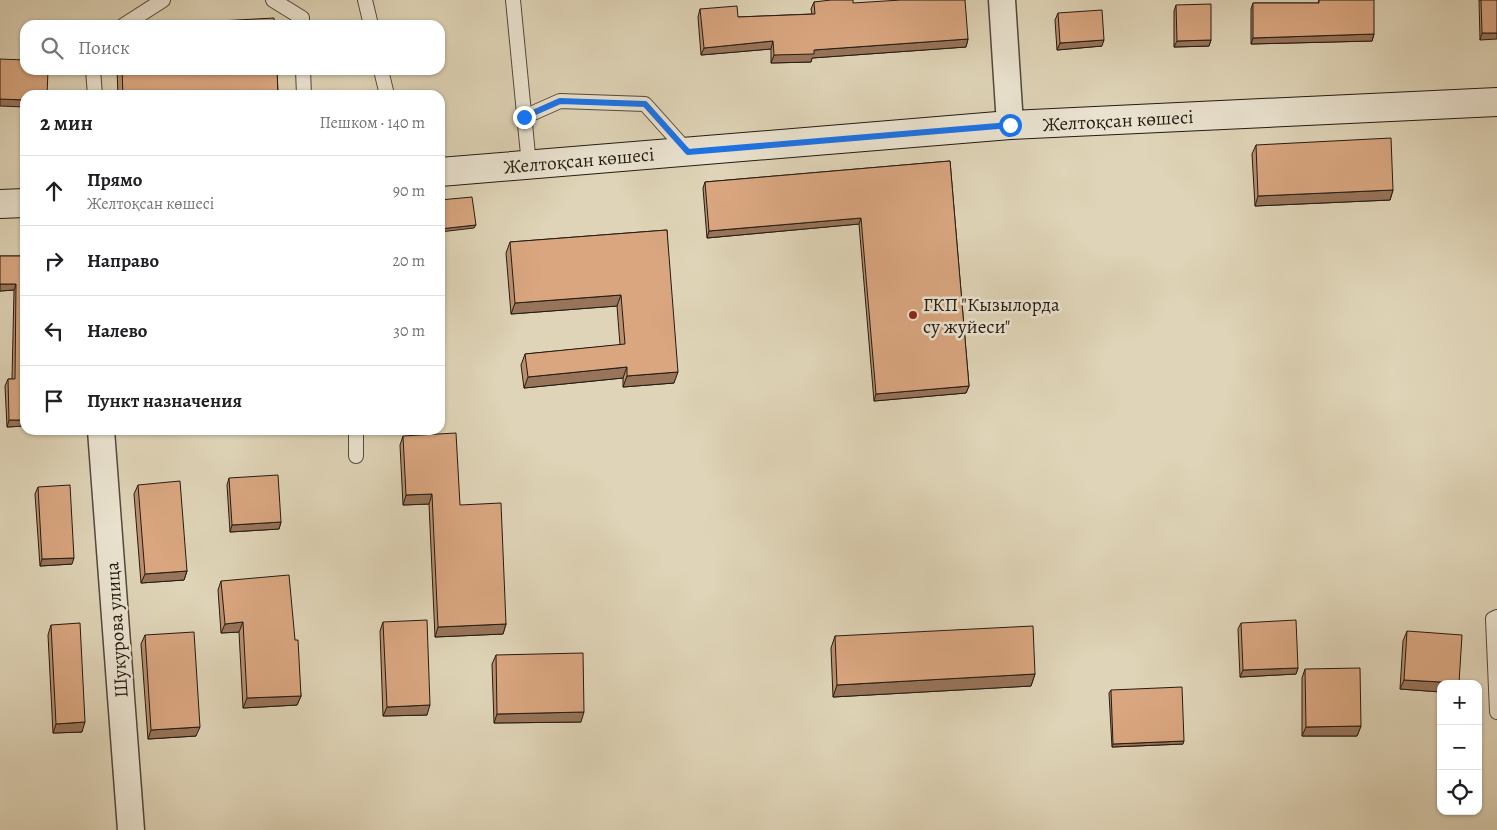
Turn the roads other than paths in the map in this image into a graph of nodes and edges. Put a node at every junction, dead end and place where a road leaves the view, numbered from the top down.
1 (163, 0) edge
2 (273, 0) edge
3 (365, 0) edge
4 (512, 0) edge
5 (1002, 0) edge
6 (132, 20) edge
7 (302, 20) edge
8 (370, 20) edge
9 (93, 75) edge
10 (303, 75) edge
11 (382, 75) edge
12 (95, 90) edge
13 (304, 90) edge
14 (386, 90) edge
15 (1497, 102) edge
16 (524, 117) junction
17 (1010, 125) junction
18 (688, 152) junction
19 (529, 165) junction
20 (445, 172) edge
21 (20, 203) edge
22 (0, 204) edge
23 (100, 435) edge
24 (356, 435) edge
25 (356, 456) dead end
26 (1497, 617) edge
27 (1497, 712) edge
28 (131, 830) edge

1 - 6 lane
2 - 7 lane
3 - 8 lane
4 - 16 lane
5 - 17 street
9 - 12 lane
10 - 13 lane
11 - 14 lane
15 - 17 street, Желтоқсан көшесі
16 - 18 lane
16 - 19 lane
17 - 18 street, Желтоқсан көшесі
18 - 19 street, Желтоқсан көшесі
19 - 20 street, Желтоқсан көшесі
21 - 22 street
23 - 28 street, Шукурова улица
24 - 25 lane
26 - 27 lane

